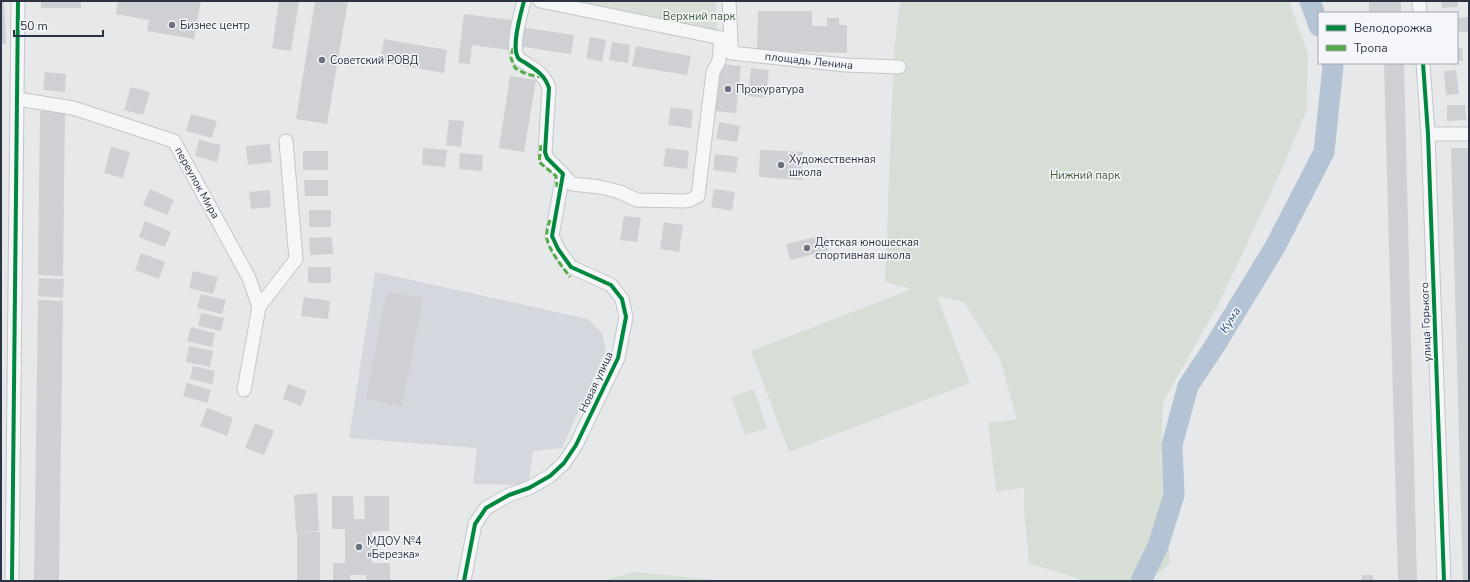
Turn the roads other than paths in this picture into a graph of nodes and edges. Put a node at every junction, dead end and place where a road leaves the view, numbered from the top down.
1 (18, 1) edge
2 (524, 1) edge
3 (540, 1) edge
4 (729, 1) edge
5 (1419, 1) edge
6 (1420, 12) edge
7 (726, 39) junction
8 (1423, 64) edge
9 (899, 67) dead end
10 (18, 99) junction
11 (1428, 134) junction
12 (1469, 134) edge
13 (286, 141) dead end
14 (563, 174) junction
15 (259, 307) junction
16 (244, 390) dead end
17 (12, 581) edge
18 (464, 581) edge
19 (1444, 581) edge

1 - 10 street
2 - 14 street
3 - 7 street
4 - 7 street, площадь Ленина
5 - 6 street
7 - 9 street, площадь Ленина
7 - 14 street
8 - 11 street, улица Горького
10 - 15 street, переулок Мира
10 - 17 street
11 - 12 street
11 - 19 street, улица Горького
13 - 15 street, переулок Мира
14 - 18 street, Новая улица
15 - 16 street, переулок Мира

